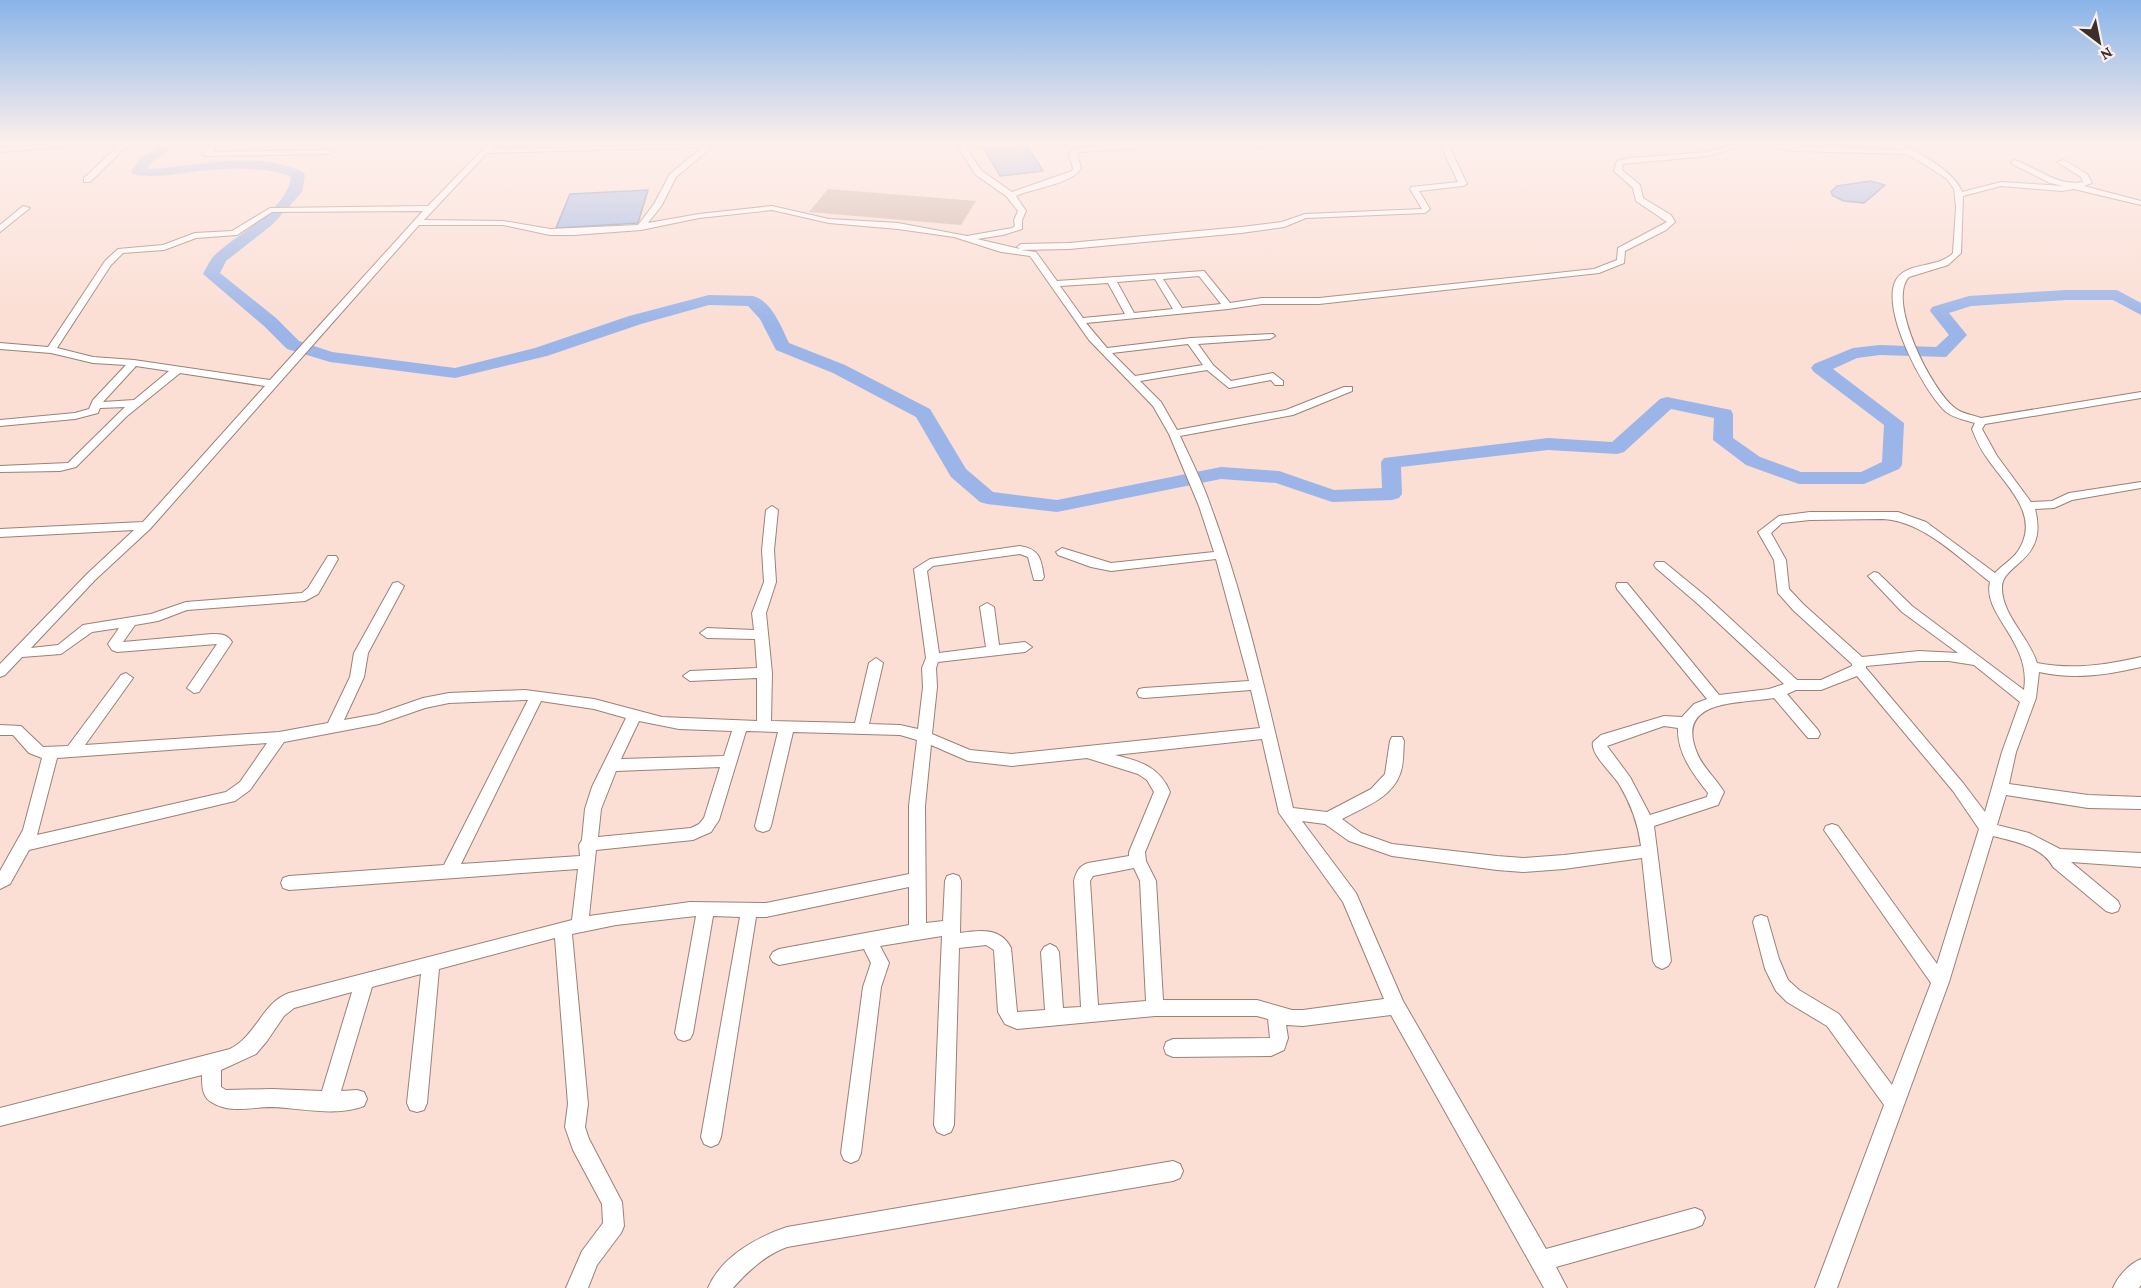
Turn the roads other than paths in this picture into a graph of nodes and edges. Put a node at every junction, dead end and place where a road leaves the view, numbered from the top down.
1 (434, 204) edge
2 (658, 204) edge
3 (1019, 204) edge
4 (1423, 204) edge
5 (1647, 204) edge
6 (1959, 204) edge
7 (26, 208) dead end
8 (430, 208) junction
9 (417, 222) junction
10 (641, 227) junction
11 (0, 229) edge
12 (966, 239) junction
13 (1001, 249) junction
14 (1158, 277) junction
15 (1110, 280) junction
16 (1054, 284) junction
17 (1228, 306) junction
18 (1179, 310) junction
19 (1131, 315) junction
20 (1080, 321) junction
21 (1270, 336) dead end
22 (1191, 341) junction
23 (0, 346) edge
24 (51, 350) junction
25 (1105, 351) junction
26 (134, 363) junction
27 (1209, 367) junction
28 (177, 370) junction
29 (1132, 379) junction
30 (1280, 383) dead end
31 (273, 384) junction
32 (1348, 389) dead end
33 (2141, 395) edge
34 (2126, 398) junction
35 (136, 403) junction
36 (97, 405) junction
37 (2141, 407) edge
38 (1981, 421) junction
39 (0, 423) edge
40 (1174, 434) junction
41 (0, 470) edge
42 (2141, 485) edge
43 (2028, 506) junction
44 (772, 510) dead end
45 (146, 526) junction
46 (0, 533) edge
47 (1062, 552) dead end
48 (1221, 555) junction
49 (332, 559) dead end
50 (1660, 565) dead end
51 (1874, 576) dead end
52 (1038, 577) dead end
53 (1997, 580) junction
54 (398, 586) dead end
55 (1622, 586) dead end
56 (987, 607) dead end
57 (130, 622) junction
58 (707, 633) dead end
59 (761, 635) junction
60 (1025, 647) dead end
61 (993, 652) junction
62 (18, 654) junction
63 (933, 658) junction
64 (1978, 661) junction
65 (2141, 662) edge
66 (876, 663) dead end
67 (1859, 665) junction
68 (2031, 666) junction
69 (0, 672) edge
70 (765, 673) junction
71 (690, 676) dead end
72 (126, 678) dead end
73 (1257, 685) junction
74 (1794, 686) junction
75 (194, 688) dead end
76 (1144, 693) dead end
77 (1778, 693) junction
78 (537, 696) junction
79 (2027, 700) junction
80 (1716, 701) junction
81 (635, 715) junction
82 (1685, 723) junction
83 (741, 725) junction
84 (764, 725) junction
85 (788, 726) junction
86 (333, 727) junction
87 (861, 729) junction
88 (0, 730) edge
89 (1268, 733) junction
90 (1813, 734) dead end
91 (279, 736) junction
92 (923, 736) junction
93 (1397, 741) dead end
94 (72, 752) junction
95 (51, 753) junction
96 (1085, 753) junction
97 (730, 761) junction
98 (611, 765) junction
99 (2000, 788) junction
100 (2141, 803) edge
101 (1287, 813) junction
102 (1329, 818) junction
103 (1646, 823) junction
104 (763, 826) dead end
105 (1988, 829) junction
106 (1832, 830) dead end
107 (25, 844) junction
108 (587, 845) junction
109 (1649, 851) junction
110 (2056, 854) junction
111 (2141, 860) edge
112 (1138, 861) junction
113 (586, 862) junction
114 (449, 872) junction
115 (917, 879) junction
116 (953, 881) dead end
117 (0, 882) edge
118 (289, 883) dead end
119 (2112, 906) dead end
120 (706, 909) junction
121 (749, 911) junction
122 (1761, 922) dead end
123 (572, 927) junction
124 (918, 931) junction
125 (952, 935) junction
126 (868, 939) junction
127 (1050, 952) dead end
128 (779, 957) dead end
129 (1662, 961) dead end
130 (431, 965) junction
131 (1940, 982) junction
132 (364, 983) junction
133 (1396, 1006) junction
134 (1155, 1008) junction
135 (1276, 1013) junction
136 (1090, 1014) junction
137 (1055, 1018) junction
138 (684, 1033) dead end
139 (1173, 1048) dead end
140 (211, 1064) junction
141 (357, 1099) dead end
142 (329, 1101) junction
143 (417, 1104) dead end
144 (1895, 1104) junction
145 (0, 1117) edge
146 (944, 1125) dead end
147 (711, 1137) dead end
148 (851, 1153) dead end
149 (1173, 1171) dead end
150 (1695, 1218) dead end
151 (1541, 1261) junction
152 (2141, 1270) edge
153 (577, 1288) edge
154 (719, 1288) edge
155 (1556, 1288) edge
156 (1826, 1288) edge
157 (2124, 1288) edge

1 - 8 street
2 - 10 street
3 - 12 street
4 - 13 street
5 - 17 street
6 - 38 street
7 - 11 street
8 - 9 street
8 - 24 street
9 - 10 street
9 - 31 street
10 - 12 street
12 - 13 street
13 - 16 street
14 - 15 street
14 - 17 street
14 - 18 street
15 - 16 street
15 - 19 street
16 - 20 street
17 - 18 street
18 - 19 street
19 - 20 street
20 - 25 street
21 - 22 street
22 - 25 street
22 - 27 street
23 - 24 street
24 - 26 street
25 - 29 street
26 - 28 street
26 - 36 street
27 - 29 street
27 - 30 street
28 - 31 street
28 - 35 street
29 - 40 street
31 - 45 street
32 - 40 street
33 - 34 street
34 - 37 street
34 - 38 street
35 - 36 street
35 - 41 street
36 - 39 street
38 - 43 street
40 - 48 street
42 - 43 street
43 - 53 street
44 - 59 street
45 - 46 street
45 - 62 street
47 - 48 street
48 - 73 street
49 - 57 street
50 - 74 street
51 - 64 street
52 - 63 street
53 - 67 street
53 - 68 street
54 - 86 street
55 - 80 street
56 - 61 street
57 - 62 street
57 - 75 street
58 - 59 street
59 - 70 street
60 - 61 street
61 - 63 street
62 - 69 street
63 - 92 street
64 - 67 street
64 - 79 street
65 - 68 street
66 - 87 street
67 - 74 street
67 - 105 street
68 - 79 street
70 - 71 street
70 - 84 street
72 - 94 street
73 - 76 street
73 - 89 street
74 - 77 street
77 - 80 street
77 - 90 street
78 - 81 street
78 - 86 street
78 - 114 street
79 - 99 street
80 - 82 street
81 - 83 street
81 - 98 street
82 - 103 street
82 - 103 street
83 - 84 street
83 - 97 street
84 - 85 street
85 - 87 street
85 - 104 street
86 - 91 street
87 - 92 street
88 - 95 street
89 - 96 street
89 - 101 street
91 - 94 street
91 - 107 street
92 - 96 street
92 - 115 street
93 - 102 street
94 - 95 street
95 - 107 street
96 - 112 street
97 - 98 street
97 - 108 street
98 - 108 street
99 - 100 street
99 - 105 street
101 - 102 street
101 - 133 street
102 - 109 street
103 - 109 street
105 - 110 street
105 - 131 street
106 - 131 street
107 - 117 street
108 - 113 street
109 - 129 street
110 - 111 street
110 - 119 street
112 - 134 street
112 - 136 street
113 - 114 street
113 - 123 street
114 - 118 street
115 - 121 street
115 - 124 street
116 - 125 street
120 - 121 street
120 - 123 street
120 - 138 street
121 - 147 street
122 - 144 street
123 - 130 street
123 - 153 street
124 - 125 street
124 - 126 street
125 - 137 street
125 - 146 street
126 - 128 street
126 - 148 street
127 - 137 street
130 - 132 street
130 - 143 street
131 - 144 street
132 - 140 street
132 - 142 street
133 - 135 street
133 - 151 street
134 - 135 street
134 - 136 street
135 - 139 street
136 - 137 street
140 - 142 street
140 - 145 street
141 - 142 street
144 - 156 street
149 - 154 street
150 - 151 street
151 - 155 street
152 - 157 street

